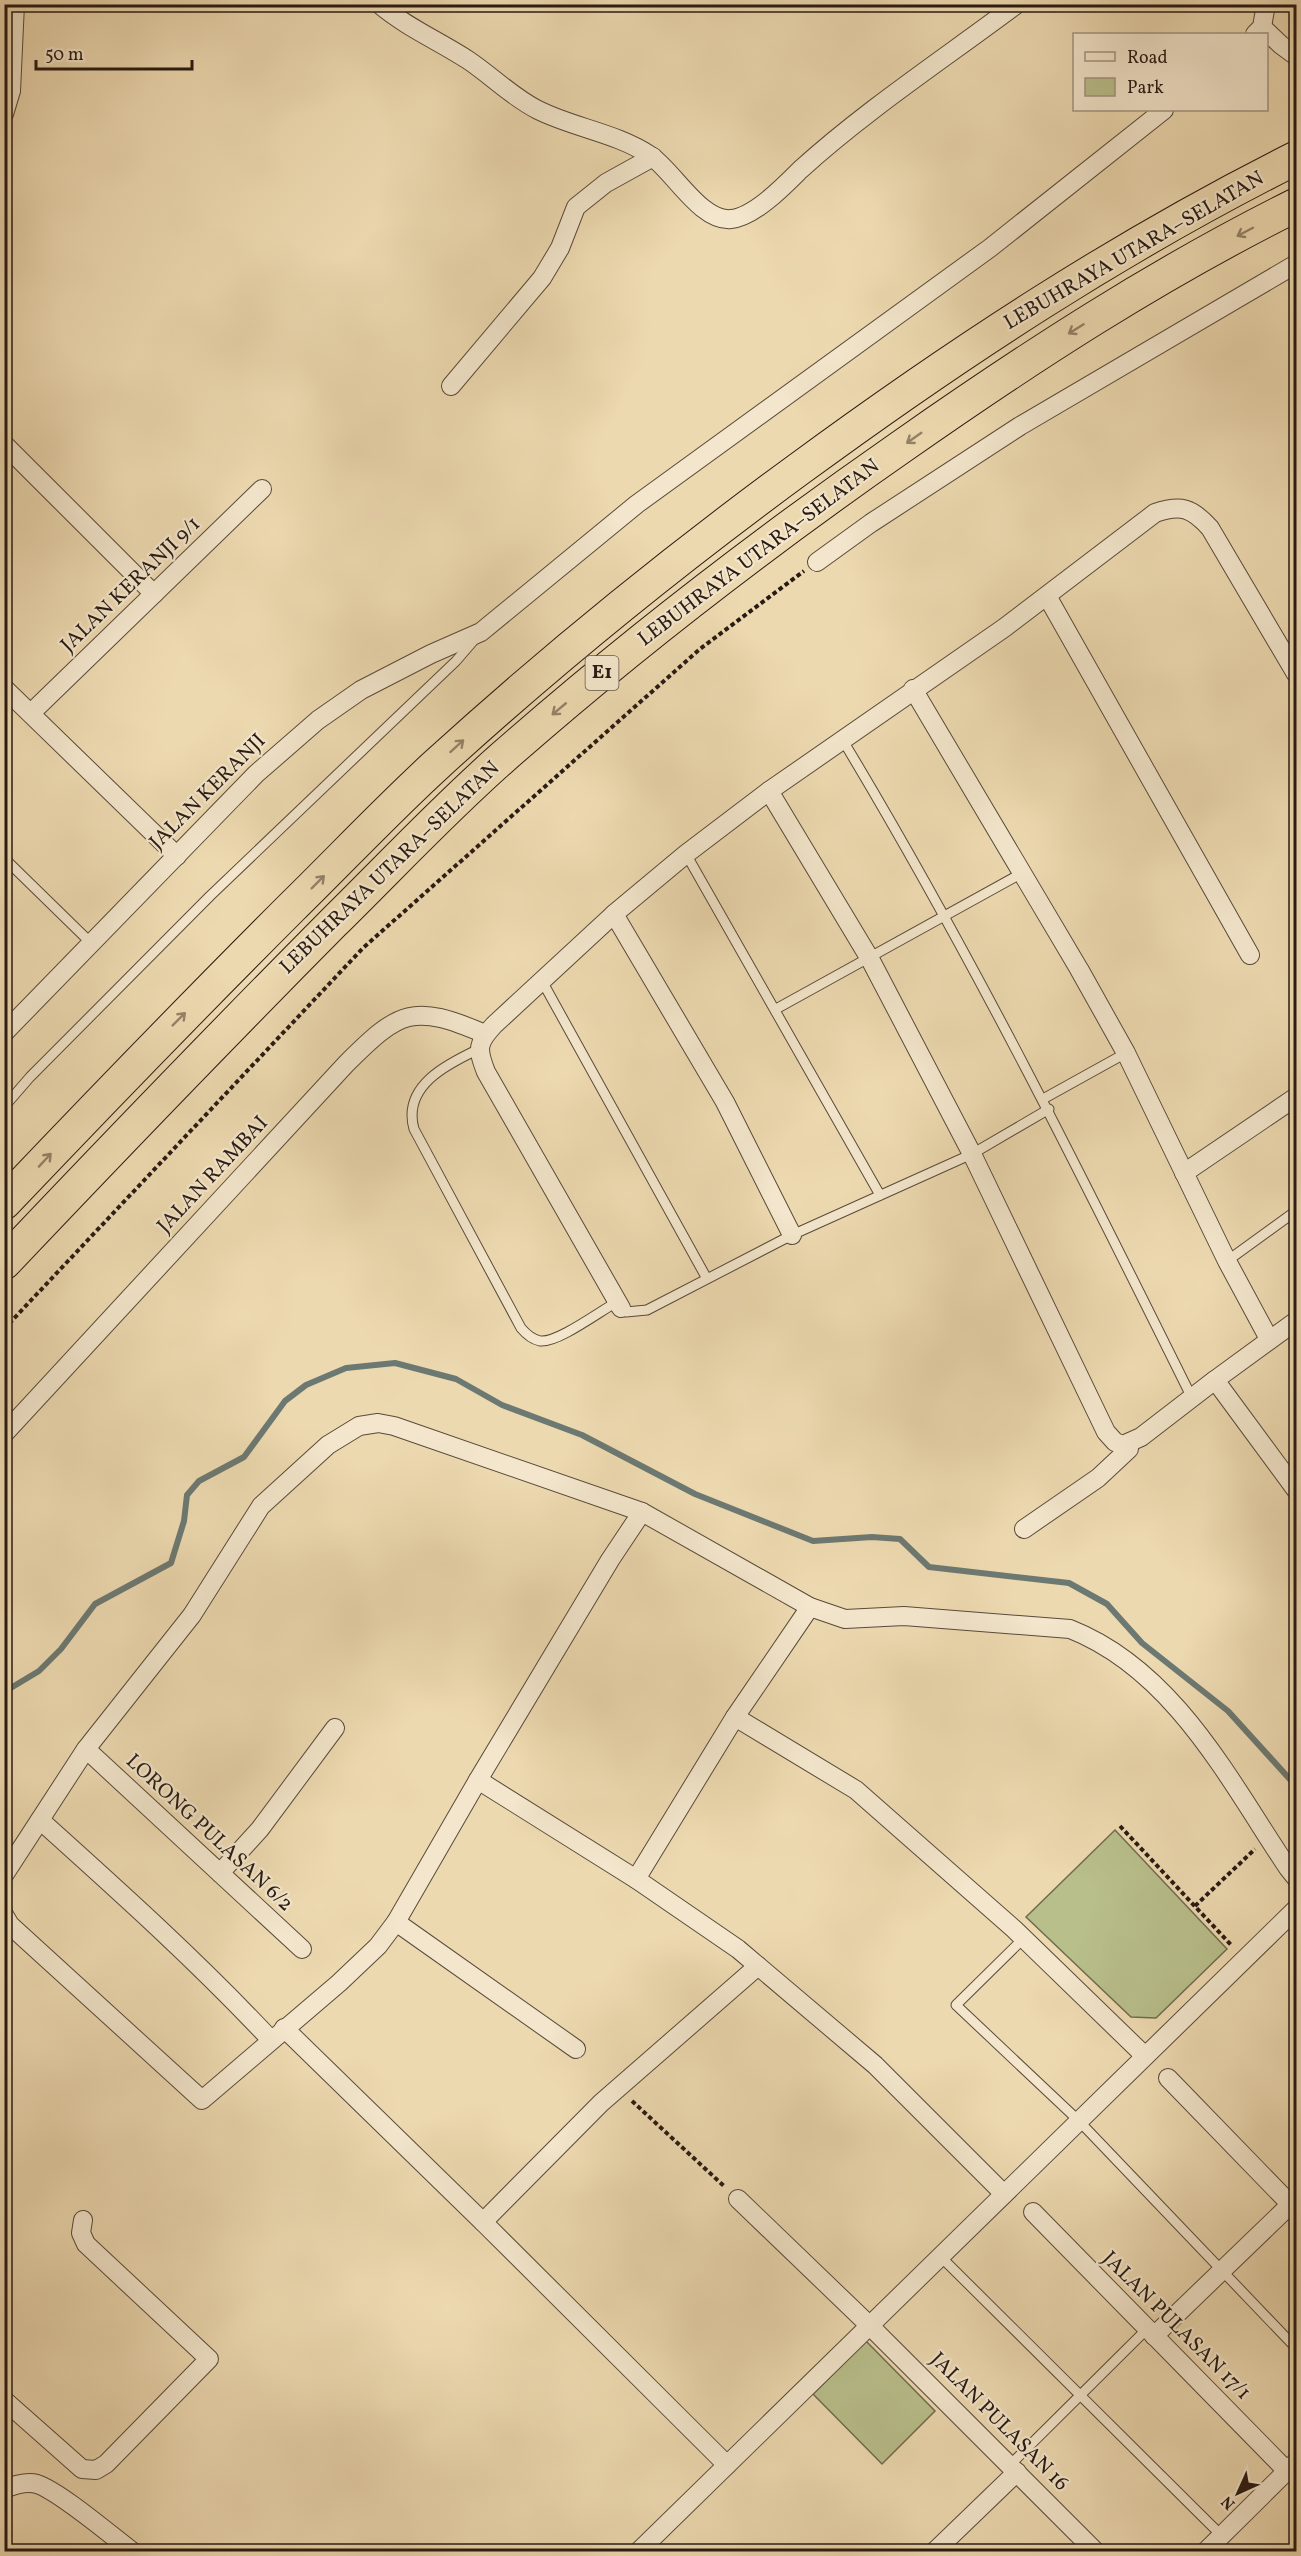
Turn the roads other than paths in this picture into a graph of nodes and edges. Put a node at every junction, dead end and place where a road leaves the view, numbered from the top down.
1 (15, 4) edge
2 (379, 4) edge
3 (1017, 4) edge
4 (1266, 4) edge
5 (1259, 31) edge
6 (1268, 37) edge
7 (1296, 56) edge
8 (1163, 111) edge
9 (4, 114) edge
10 (653, 157) junction
11 (1296, 158) edge
12 (1296, 205) edge
13 (1296, 264) edge
14 (451, 386) dead end
15 (4, 444) edge
16 (262, 489) dead end
17 (817, 562) road end
18 (154, 594) junction
19 (1047, 596) junction
20 (481, 632) junction
21 (1296, 674) edge
22 (4, 688) edge
23 (913, 689) junction
24 (31, 713) junction
25 (843, 739) junction
26 (769, 791) junction
27 (686, 854) junction
28 (177, 856) junction
29 (4, 858) edge
30 (1024, 872) junction
31 (614, 914) junction
32 (946, 915) junction
33 (91, 943) junction
34 (1250, 955) dead end
35 (870, 958) junction
36 (542, 981) junction
37 (776, 1009) junction
38 (7, 1024) edge
39 (482, 1041) junction
40 (1126, 1053) junction
41 (1296, 1096) edge
42 (1043, 1099) junction
43 (4, 1107) edge
44 (1049, 1109) junction
45 (972, 1154) junction
46 (1184, 1173) junction
47 (880, 1195) junction
48 (4, 1203) edge
49 (1296, 1211) edge
50 (792, 1235) junction
51 (1227, 1261) junction
52 (4, 1263) edge
53 (706, 1277) junction
54 (619, 1305) junction
55 (1296, 1321) edge
56 (1269, 1339) junction
57 (1215, 1380) junction
58 (1192, 1398) junction
59 (4, 1434) edge
60 (1123, 1445) junction
61 (1296, 1490) edge
62 (642, 1512) junction
63 (1024, 1529) dead end
64 (810, 1607) junction
65 (735, 1717) junction
66 (335, 1728) dead end
67 (86, 1749) junction
68 (478, 1780) junction
69 (40, 1820) junction
70 (220, 1873) junction
71 (4, 1875) edge
72 (1296, 1878) edge
73 (636, 1879) junction
74 (1296, 1909) edge
75 (4, 1915) edge
76 (396, 1922) junction
77 (1019, 1934) junction
78 (302, 1949) dead end
79 (758, 1966) junction
80 (278, 2034) junction
81 (576, 2049) dead end
82 (1145, 2056) junction
83 (1168, 2078) dead end
84 (1079, 2121) junction
85 (1004, 2194) junction
86 (738, 2199) road end
87 (1294, 2207) edge
88 (1033, 2212) dead end
89 (83, 2220) dead end
90 (483, 2222) junction
91 (940, 2256) junction
92 (1221, 2271) junction
93 (869, 2325) junction
94 (1150, 2332) junction
95 (1296, 2348) edge
96 (1080, 2395) junction
97 (4, 2400) edge
98 (727, 2465) junction
99 (1292, 2466) edge
100 (1013, 2469) junction
101 (4, 2489) edge
102 (1221, 2535) junction
103 (134, 2552) edge
104 (638, 2552) edge
105 (934, 2552) edge
106 (1096, 2552) edge
107 (1205, 2552) edge

1 - 9 street
2 - 10 street
3 - 10 street
4 - 5 street
6 - 7 street
8 - 20 street, JALAN KERANJI
10 - 14 street
48 -> 11 highway, LEBUHRAYA UTARA–SELATAN / E1
12 -> 52 highway, LEBUHRAYA UTARA–SELATAN / E1
13 - 17 street
15 - 18 street
16 - 18 street, JALAN KERANJI 9/1
18 - 24 street, JALAN KERANJI 9/1
19 - 21 street
19 - 23 street
19 - 34 street
20 - 28 street, JALAN KERANJI
20 - 43 lane
22 - 24 street
23 - 25 street
23 - 30 street
24 - 28 street
25 - 26 street
25 - 32 lane
26 - 27 street
26 - 35 street
27 - 31 street
27 - 37 lane
28 - 33 street, JALAN KERANJI
29 - 33 lane
30 - 32 lane
30 - 40 street
31 - 36 street
31 - 50 street
32 - 35 lane
32 - 42 lane
33 - 38 street, JALAN KERANJI
35 - 37 lane
35 - 45 street
36 - 39 street
36 - 53 lane
37 - 47 lane
39 - 54 street
39 - 54 lane
39 - 59 street, JALAN RAMBAI
40 - 42 lane
40 - 46 street
41 - 46 street
42 - 44 lane
44 - 45 lane
44 - 58 lane
45 - 47 lane
45 - 60 street
46 - 51 street
47 - 50 lane
49 - 51 lane
50 - 53 lane
51 - 56 street
53 - 54 lane
55 - 56 street
56 - 57 street
57 - 58 street
57 - 61 street
58 - 60 street
60 - 63 street
62 - 64 street
62 - 67 street
62 - 68 street
64 - 65 street
64 - 72 street
65 - 73 street
65 - 77 street
66 - 70 street
67 - 69 street
67 - 70 street, LORONG PULASAN 6/2
68 - 73 street
68 - 76 street
69 - 71 street
69 - 80 street
70 - 78 street, LORONG PULASAN 6/2
73 - 79 street
74 - 82 street
75 - 80 street
76 - 80 street
76 - 81 street
77 - 82 street
77 - 84 lane
79 - 85 street
79 - 90 street
80 - 90 street
82 - 84 street
83 - 87 street
84 - 85 street
84 - 92 lane
85 - 91 street
86 - 93 street, JALAN PULASAN 16
87 - 92 street
88 - 94 street, JALAN PULASAN 17/1
89 - 97 street
90 - 98 street
91 - 93 street
91 - 96 lane
92 - 94 street
92 - 95 lane
93 - 98 street
93 - 100 street, JALAN PULASAN 16
94 - 96 lane
94 - 99 street, JALAN PULASAN 17/1
96 - 100 lane
96 - 102 lane
98 - 104 street
99 - 102 street
100 - 105 street
100 - 106 street, JALAN PULASAN 16
101 - 103 street
102 - 107 street

